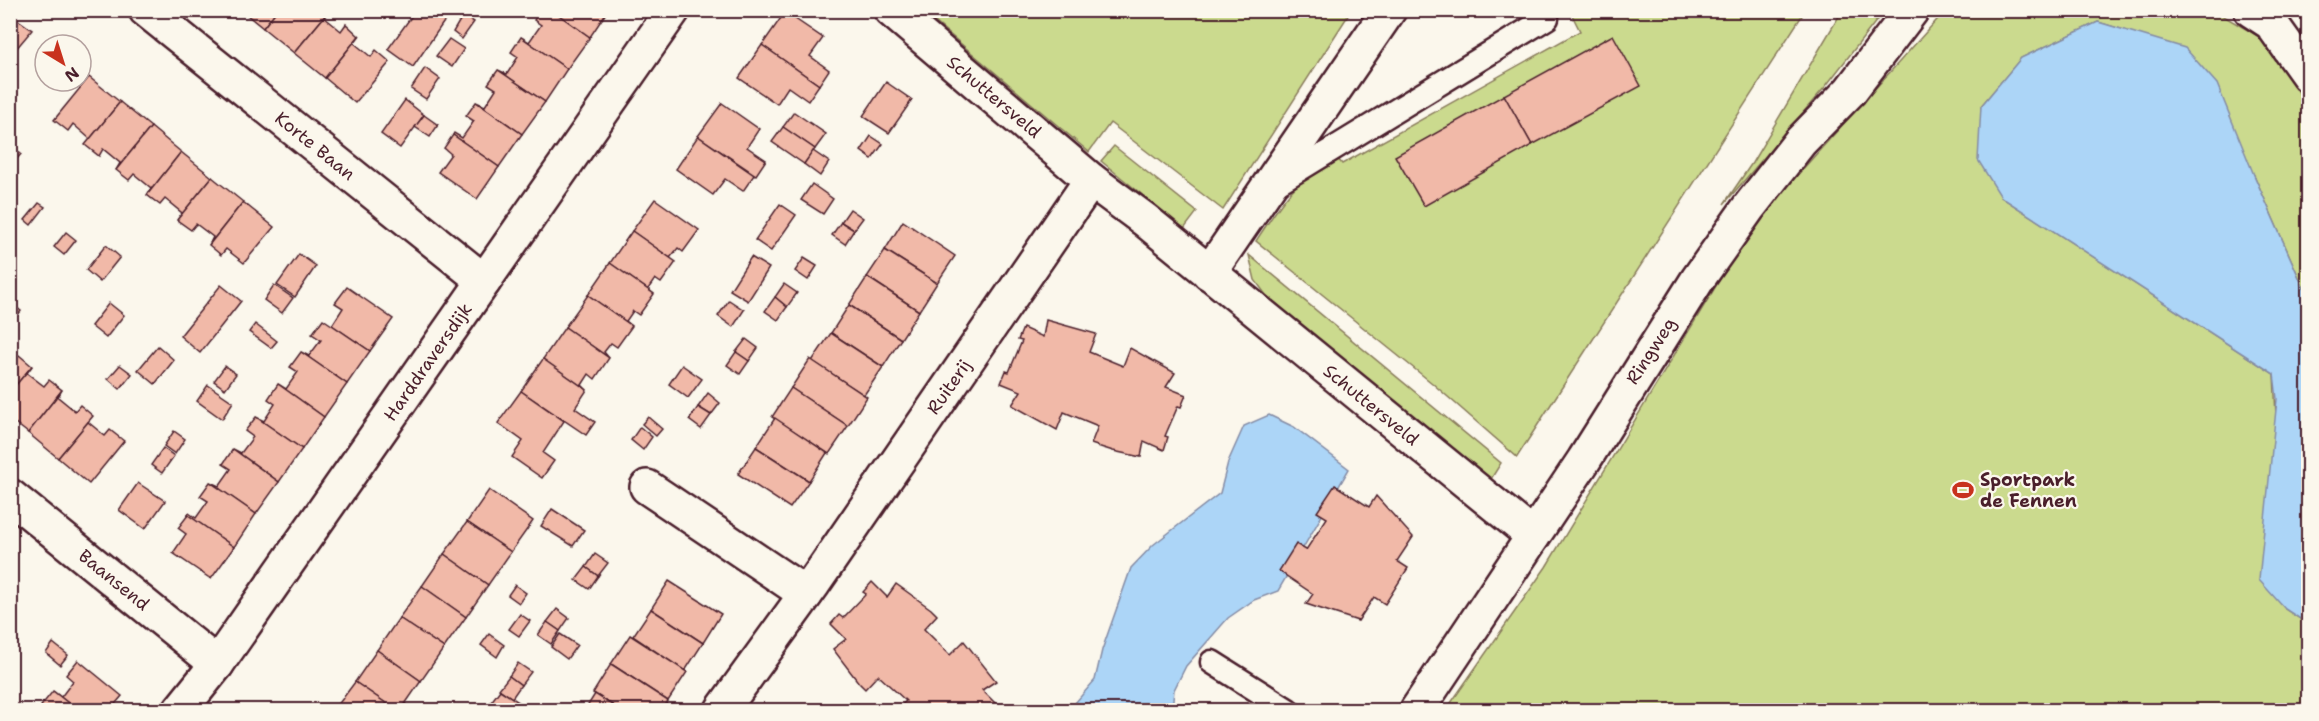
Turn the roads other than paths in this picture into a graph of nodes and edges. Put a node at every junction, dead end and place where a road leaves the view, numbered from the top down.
1 (146, 10) edge
2 (673, 10) edge
3 (891, 10) edge
4 (1389, 10) edge
5 (1912, 10) edge
6 (1544, 14) edge
7 (2267, 15) edge
8 (2308, 75) edge
9 (1091, 180) junction
10 (1264, 191) junction
11 (1209, 273) junction
12 (484, 281) junction
13 (647, 487) dead end
14 (10, 496) edge
15 (1533, 536) junction
16 (806, 594) junction
17 (1212, 662) dead end
18 (217, 664) junction
19 (180, 711) edge
20 (722, 711) edge
21 (1288, 711) edge
22 (1417, 711) edge

1 - 12 street, Korte Baan
2 - 12 street, Harddraversdijk
3 - 9 street, Schuttersveld
4 - 10 street
5 - 15 street, Ringweg
6 - 10 lane
7 - 8 street
9 - 11 street, Schuttersveld
9 - 16 street, Ruiterij
10 - 11 street
11 - 15 street, Schuttersveld
12 - 18 street, Harddraversdijk
13 - 16 street
14 - 18 street, Baansend
15 - 22 street, Ringweg
16 - 20 street, Ruiterij
17 - 21 lane
18 - 19 street, Harddraversdijk

